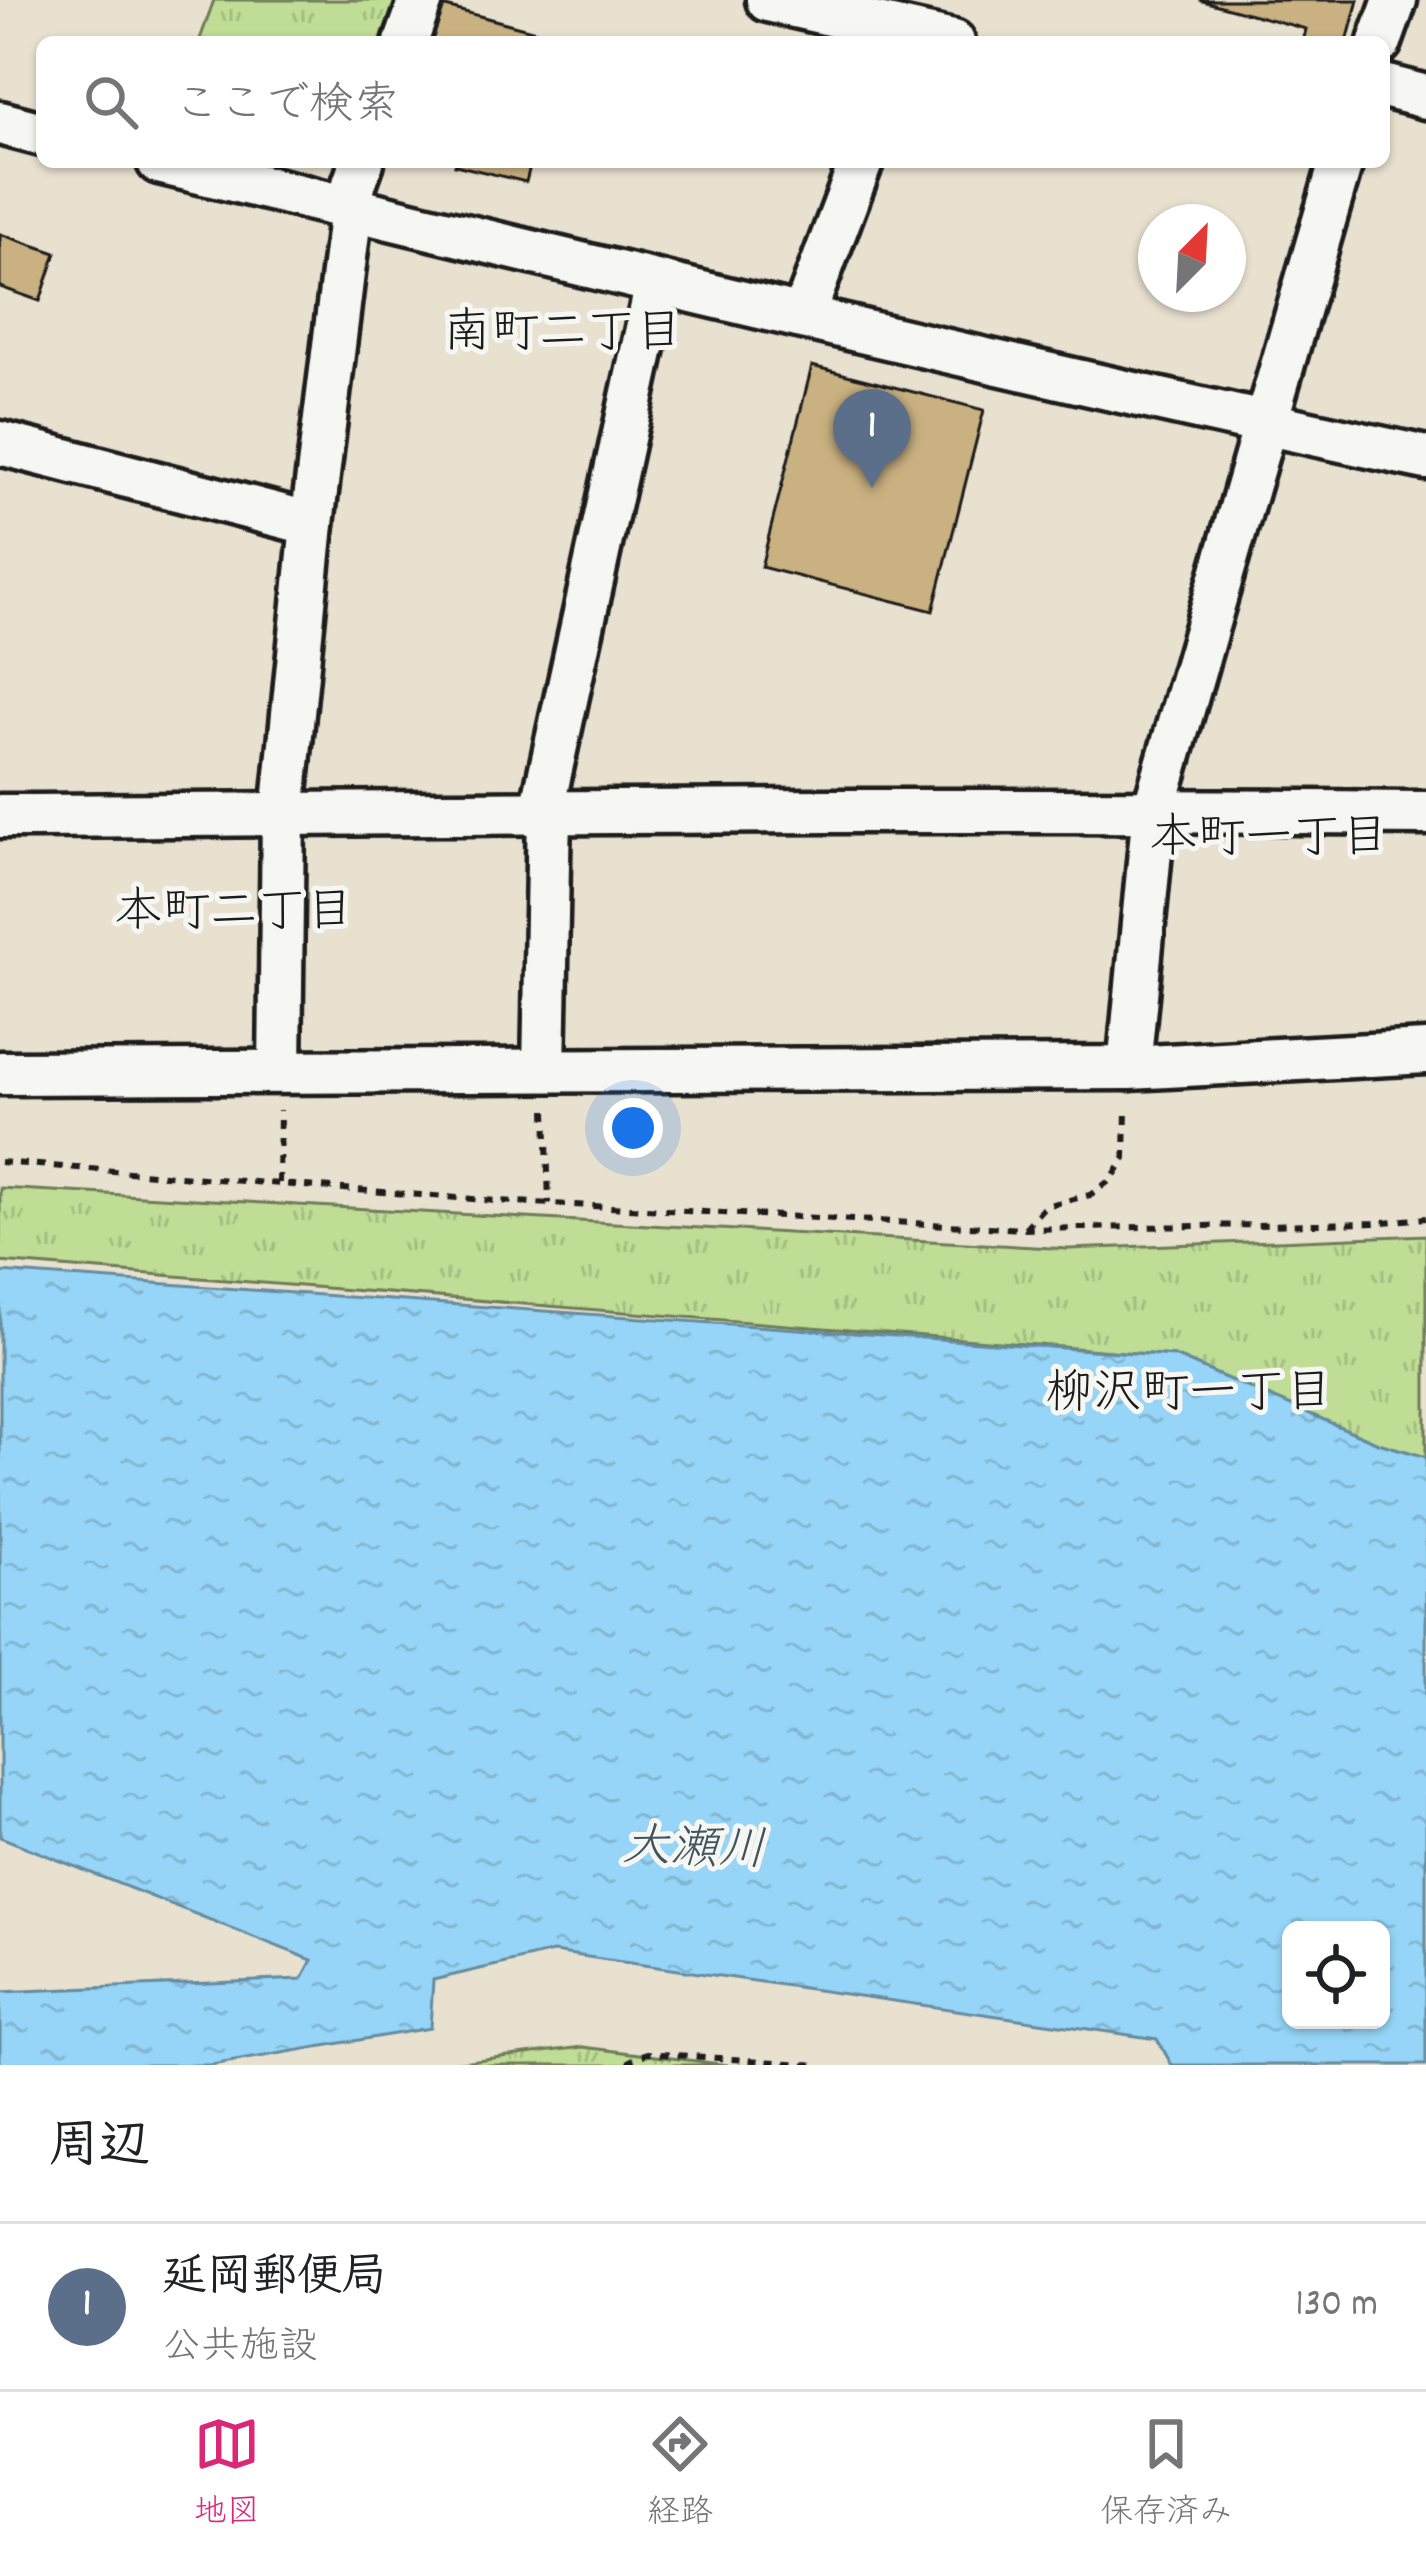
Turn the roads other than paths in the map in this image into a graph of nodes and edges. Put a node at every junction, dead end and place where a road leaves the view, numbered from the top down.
1 (421, 0) edge
2 (768, 0) edge
3 (1395, 0) edge
4 (912, 25) edge
5 (408, 36) edge
6 (1382, 36) edge
7 (1390, 88) edge
8 (1426, 98) edge
9 (0, 124) edge
10 (36, 133) edge
11 (184, 168) edge
12 (360, 168) edge
13 (859, 168) edge
14 (1339, 168) edge
15 (351, 208) junction
16 (657, 283) junction
17 (803, 316) junction
18 (1268, 424) junction
19 (0, 443) edge
20 (1426, 458) edge
21 (312, 524) junction
22 (1154, 810) junction
23 (546, 811) junction
24 (283, 814) junction
25 (1426, 814) edge
26 (0, 816) edge
27 (1426, 1052) edge
28 (1129, 1068) junction
29 (544, 1070) junction
30 (280, 1071) junction
31 (0, 1073) edge

1 - 5 street
2 - 4 street
3 - 6 street
7 - 8 street
9 - 10 street
11 - 15 street
12 - 15 street
13 - 17 street
14 - 18 street
15 - 16 street
15 - 21 street
16 - 17 street
16 - 23 street
17 - 18 street
18 - 20 street
18 - 22 street
19 - 21 street
21 - 24 street
22 - 23 street
22 - 25 street
22 - 28 street
23 - 24 street
23 - 29 street
24 - 26 street
24 - 30 street
27 - 28 street
28 - 29 street
29 - 30 street
30 - 31 street

